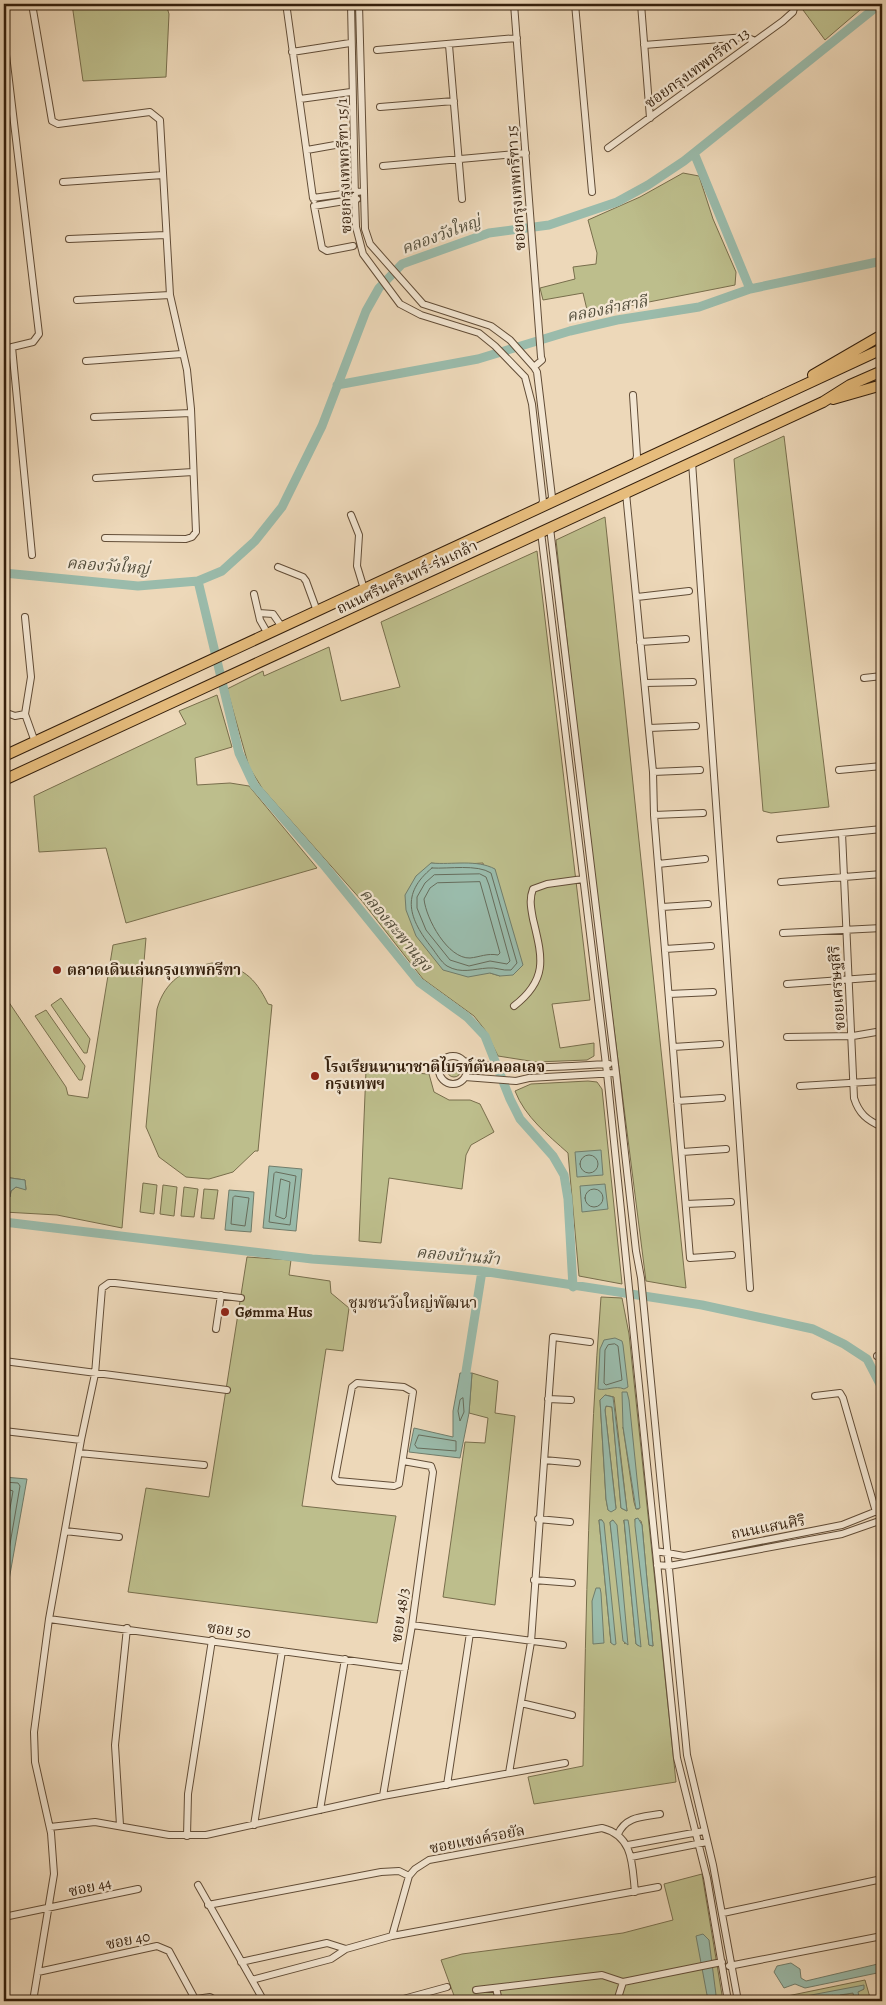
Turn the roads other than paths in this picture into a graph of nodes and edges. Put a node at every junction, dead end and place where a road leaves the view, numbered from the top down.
1 (32, 4) edge
2 (288, 4) edge
3 (351, 4) edge
4 (359, 4) edge
5 (514, 4) edge
6 (575, 4) edge
7 (641, 4) edge
8 (795, 4) edge
9 (4, 38) edge
10 (517, 38) junction
11 (755, 41) junction
12 (350, 43) dead end
13 (449, 45) junction
14 (644, 45) junction
15 (377, 50) dead end
16 (292, 52) junction
17 (352, 91) junction
18 (361, 91) junction
19 (300, 99) junction
20 (454, 101) junction
21 (380, 107) dead end
22 (650, 118) junction
23 (352, 142) dead end
24 (608, 148) dead end
25 (307, 150) junction
26 (526, 152) junction
27 (459, 159) junction
28 (383, 166) dead end
29 (163, 175) junction
30 (63, 182) dead end
31 (364, 191) junction
32 (592, 192) dead end
33 (355, 196) junction
34 (313, 198) junction
35 (364, 199) junction
36 (462, 199) dead end
37 (314, 206) junction
38 (166, 234) junction
39 (69, 240) dead end
40 (353, 246) dead end
41 (170, 294) junction
42 (77, 300) dead end
43 (882, 335) edge
44 (12, 347) junction
45 (4, 349) edge
46 (882, 349) edge
47 (182, 354) junction
48 (86, 361) dead end
49 (534, 367) junction
50 (882, 371) edge
51 (882, 385) edge
52 (633, 395) dead end
53 (774, 400) junction
54 (823, 402) junction
55 (191, 413) junction
56 (94, 417) dead end
57 (692, 462) junction
58 (635, 464) junction
59 (193, 472) junction
60 (96, 478) dead end
61 (626, 493) junction
62 (545, 505) junction
63 (351, 515) dead end
64 (545, 530) junction
65 (105, 538) dead end
66 (32, 555) dead end
67 (278, 568) dead end
68 (364, 589) junction
69 (688, 591) dead end
70 (254, 594) dead end
71 (637, 597) junction
72 (317, 611) junction
73 (259, 613) junction
74 (25, 617) dead end
75 (282, 627) junction
76 (268, 634) junction
77 (686, 639) dead end
78 (640, 642) junction
79 (882, 676) edge
80 (864, 678) dead end
81 (693, 682) dead end
82 (645, 684) junction
83 (4, 712) edge
84 (25, 714) junction
85 (696, 726) dead end
86 (649, 728) junction
87 (35, 742) junction
88 (4, 756) edge
89 (882, 766) edge
90 (700, 770) dead end
91 (839, 770) dead end
92 (653, 772) junction
93 (4, 780) edge
94 (703, 813) dead end
95 (654, 815) junction
96 (882, 829) edge
97 (842, 833) junction
98 (780, 839) dead end
99 (705, 859) dead end
100 (658, 864) junction
101 (882, 874) edge
102 (842, 878) junction
103 (583, 879) junction
104 (781, 882) dead end
105 (708, 904) dead end
106 (662, 907) junction
107 (882, 928) edge
108 (845, 930) junction
109 (783, 933) dead end
110 (711, 946) dead end
111 (665, 950) junction
112 (882, 977) edge
113 (849, 981) junction
114 (787, 984) dead end
115 (713, 992) dead end
116 (669, 994) junction
117 (514, 1006) dead end
118 (882, 1031) edge
119 (787, 1036) dead end
120 (853, 1036) junction
121 (720, 1044) dead end
122 (673, 1047) junction
123 (463, 1060) junction
124 (615, 1063) junction
125 (606, 1064) junction
126 (616, 1072) junction
127 (607, 1074) junction
128 (465, 1077) junction
129 (882, 1080) edge
130 (853, 1082) junction
131 (800, 1086) dead end
132 (722, 1098) dead end
133 (678, 1101) junction
134 (882, 1127) edge
135 (726, 1149) dead end
136 (682, 1152) junction
137 (731, 1202) dead end
138 (686, 1204) junction
139 (732, 1255) dead end
140 (750, 1288) dead end
141 (221, 1295) junction
142 (241, 1298) dead end
143 (216, 1330) dead end
144 (590, 1342) dead end
145 (4, 1361) edge
146 (95, 1374) junction
147 (228, 1390) dead end
148 (815, 1396) dead end
149 (548, 1399) junction
150 (571, 1400) dead end
151 (4, 1431) edge
152 (81, 1440) junction
153 (79, 1452) junction
154 (544, 1460) junction
155 (403, 1461) junction
156 (577, 1463) dead end
157 (204, 1465) dead end
158 (879, 1510) edge
159 (538, 1519) junction
160 (882, 1520) edge
161 (570, 1522) dead end
162 (65, 1531) junction
163 (806, 1532) junction
164 (119, 1537) dead end
165 (806, 1540) junction
166 (656, 1551) junction
167 (668, 1555) junction
168 (657, 1565) junction
169 (669, 1566) junction
170 (534, 1580) junction
171 (572, 1584) dead end
172 (50, 1618) junction
173 (412, 1625) junction
174 (127, 1628) junction
175 (470, 1633) junction
176 (212, 1640) junction
177 (531, 1642) junction
178 (563, 1645) dead end
179 (282, 1650) junction
180 (676, 1652) junction
181 (666, 1653) junction
182 (345, 1659) junction
183 (405, 1668) junction
184 (521, 1703) junction
185 (572, 1715) dead end
186 (565, 1763) dead end
187 (510, 1773) junction
188 (447, 1785) junction
189 (383, 1796) junction
190 (320, 1810) junction
191 (660, 1814) dead end
192 (120, 1825) junction
193 (254, 1825) junction
194 (50, 1827) junction
195 (704, 1831) junction
196 (695, 1833) junction
197 (618, 1834) junction
198 (186, 1836) junction
199 (707, 1842) junction
200 (698, 1844) junction
201 (628, 1845) junction
202 (631, 1857) junction
203 (409, 1876) junction
204 (882, 1878) edge
205 (198, 1886) dead end
206 (658, 1887) dead end
207 (138, 1889) dead end
208 (635, 1892) junction
209 (208, 1905) junction
210 (47, 1908) junction
211 (723, 1914) junction
212 (4, 1917) edge
213 (392, 1936) junction
214 (882, 1936) edge
215 (346, 1949) junction
216 (241, 1962) junction
217 (722, 1965) junction
218 (732, 1966) junction
219 (38, 1972) junction
220 (252, 1980) junction
221 (622, 1982) junction
222 (447, 1987) dead end
223 (496, 1988) junction
224 (476, 1990) dead end
225 (428, 1992) junction
226 (260, 1996) dead end
227 (195, 1999) junction
228 (33, 2000) edge
229 (23, 2001) edge
230 (183, 2001) edge
231 (217, 2001) edge
232 (396, 2001) edge
233 (431, 2001) edge
234 (499, 2001) edge
235 (617, 2001) edge
236 (728, 2001) edge
237 (738, 2001) edge

1 - 29 street
2 - 16 street
3 - 17 street, ซอยกรุงเทพกรีฑา 15/1
4 - 18 street, ซอยกรุงเทพกรีฑา 15/1
5 - 10 street, ซอยกรุงเทพกรีฑา 15
6 - 32 street
7 - 14 street
8 - 11 street, ซอยกรุงเทพกรีฑา 13
9 - 44 street
10 - 13 street
10 - 26 street, ซอยกรุงเทพกรีฑา 15
11 - 14 street
11 - 22 street, ซอยกรุงเทพกรีฑา 13
12 - 16 street
13 - 15 street
13 - 20 street
14 - 22 street
16 - 19 street
17 - 18 street
17 - 19 street
17 - 33 street, ซอยกรุงเทพกรีฑา 15/1
18 - 31 street, ซอยกรุงเทพกรีฑา 15/1
19 - 25 street
20 - 21 street
20 - 27 street
22 - 24 street, ซอยกรุงเทพกรีฑา 13
23 - 25 street
25 - 34 street
26 - 27 street
26 - 49 street, ซอยกรุงเทพกรีฑา 15
27 - 28 street
27 - 36 street
29 - 30 street
29 - 38 street
31 - 33 street
31 - 35 street, ซอยกรุงเทพกรีฑา 15/1
33 - 34 street
33 - 35 street
33 - 37 street
33 - 62 street, ซอยกรุงเทพกรีฑา 15/1
34 - 37 street
35 - 49 street, ซอยกรุงเทพกรีฑา 15/1
37 - 40 street
38 - 39 street
38 - 41 street
41 - 42 street
41 - 47 street
43 - 53 main road, ถนนศรีนครินทร์-ร่มเกล้า
44 - 45 street
44 - 66 street
46 - 53 main road, ถนนศรีนครินทร์-ร่มเกล้า
47 - 48 street
47 - 55 street
49 - 62 street, ซอยกรุงเทพกรีฑา 15/1
50 - 54 main road, ถนนศรีนครินทร์-ร่มเกล้า
51 - 54 main road, ถนนศรีนครินทร์-ร่มเกล้า
52 - 58 street
53 - 58 main road, ถนนศรีนครินทร์-ร่มเกล้า
54 - 57 main road, ถนนศรีนครินทร์-ร่มเกล้า
55 - 56 street
55 - 59 street
57 - 61 main road, ถนนศรีนครินทร์-ร่มเกล้า
57 - 140 street
58 - 62 main road, ถนนศรีนครินทร์-ร่มเกล้า
59 - 60 street
59 - 65 street
61 - 64 main road, ถนนศรีนครินทร์-ร่มเกล้า
61 - 71 street
62 - 68 main road, ถนนศรีนครินทร์-ร่มเกล้า
63 - 68 street
64 - 93 main road, ถนนศรีนครินทร์-ร่มเกล้า
64 - 103 street
64 - 124 street
67 - 72 street
68 - 72 main road, ถนนศรีนครินทร์-ร่มเกล้า
69 - 71 street
70 - 73 street
71 - 78 street
72 - 75 main road, ถนนศรีนครินทร์-ร่มเกล้า
73 - 75 street
73 - 76 street
74 - 84 street
75 - 76 main road, ถนนศรีนครินทร์-ร่มเกล้า
76 - 87 main road, ถนนศรีนครินทร์-ร่มเกล้า
77 - 78 street
78 - 82 street
79 - 80 street
81 - 82 street
82 - 86 street
83 - 84 street
84 - 87 street
85 - 86 street
86 - 92 street
87 - 88 main road, ถนนศรีนครินทร์-ร่มเกล้า
89 - 91 street
90 - 92 street
92 - 95 street
94 - 95 street
95 - 100 street
96 - 97 street
97 - 98 street
97 - 102 street, ซอยเศรษฐสิริ
99 - 100 street
100 - 106 street
101 - 102 street
102 - 104 street
102 - 108 street, ซอยเศรษฐสิริ
103 - 117 street
103 - 125 street
105 - 106 street
106 - 111 street
107 - 108 street
108 - 109 street
108 - 113 street, ซอยเศรษฐสิริ
110 - 111 street
111 - 116 street
112 - 113 street
113 - 114 street
113 - 120 street, ซอยเศรษฐสิริ
115 - 116 street
116 - 122 street
118 - 120 street
119 - 120 street
120 - 130 street, ซอยเศรษฐสิริ
121 - 122 street
122 - 133 street
123 - 125 street
123 - 128 street
123 - 128 street
124 - 125 street
124 - 126 street
125 - 127 street
126 - 127 street
126 - 167 street
127 - 128 street
127 - 166 street
129 - 130 street
130 - 131 street
130 - 134 street, ซอยเศรษฐสิริ
132 - 133 street
133 - 136 street
135 - 136 street
136 - 138 street
137 - 138 street
138 - 139 street
141 - 142 street
141 - 143 street
141 - 146 street
144 - 149 street
145 - 146 street
146 - 147 street
146 - 152 street
148 - 158 street
149 - 150 street
149 - 154 street
151 - 152 street
152 - 153 street
153 - 157 street
153 - 162 street
154 - 156 street
154 - 159 street
155 - 155 street
155 - 173 street, ซอย 48/3
158 - 163 street, ถนนแสนศิริ
159 - 161 street
159 - 170 street
160 - 165 street, ถนนแสนศิริ
162 - 164 street
162 - 172 street
163 - 165 street
163 - 167 street, ถนนแสนศิริ
165 - 169 street, ถนนแสนศิริ
166 - 167 street, ถนนแสนศิริ
166 - 168 street
167 - 169 street
168 - 169 street, ถนนแสนศิริ
168 - 181 street
169 - 180 street
170 - 171 street
170 - 177 street
172 - 174 street, ซอย 50
172 - 194 street
173 - 175 street
173 - 183 street, ซอย 48/3
174 - 176 street, ซอย 50
174 - 192 street
175 - 177 street
175 - 188 street
176 - 179 street, ซอย 50
176 - 198 street
177 - 178 street
177 - 184 street
179 - 182 street, ซอย 50
179 - 193 street
180 - 181 street
180 - 195 street
181 - 196 street
182 - 183 street, ซอย 50
182 - 190 street
183 - 189 street, ซอย 48/3
184 - 185 street
184 - 187 street
186 - 187 street
187 - 188 street
188 - 189 street
189 - 190 street
190 - 193 street
191 - 197 street
192 - 194 street
192 - 198 street
193 - 198 street
194 - 210 street
195 - 196 street
195 - 199 street
196 - 200 street
196 - 201 street
197 - 201 street
197 - 203 street, ซอยแซงค์รอยัล
199 - 200 street
199 - 211 street
200 - 202 street
200 - 217 street
201 - 202 street
202 - 208 street
203 - 209 street
203 - 213 street
204 - 211 street
205 - 209 street
206 - 208 street
207 - 210 street, ซอย 44
208 - 213 street
209 - 216 street
210 - 212 street, ซอย 44
210 - 219 street
211 - 218 street
213 - 215 street
214 - 218 street
215 - 216 street
215 - 220 street
216 - 220 street
217 - 218 street
217 - 221 street
217 - 236 street
218 - 237 street
219 - 227 street, ซอย 40
219 - 228 street
220 - 226 street
221 - 223 street
221 - 235 street
222 - 225 street
223 - 224 street
223 - 234 street
225 - 232 street
225 - 233 street
227 - 230 street
227 - 231 street
228 - 229 street

